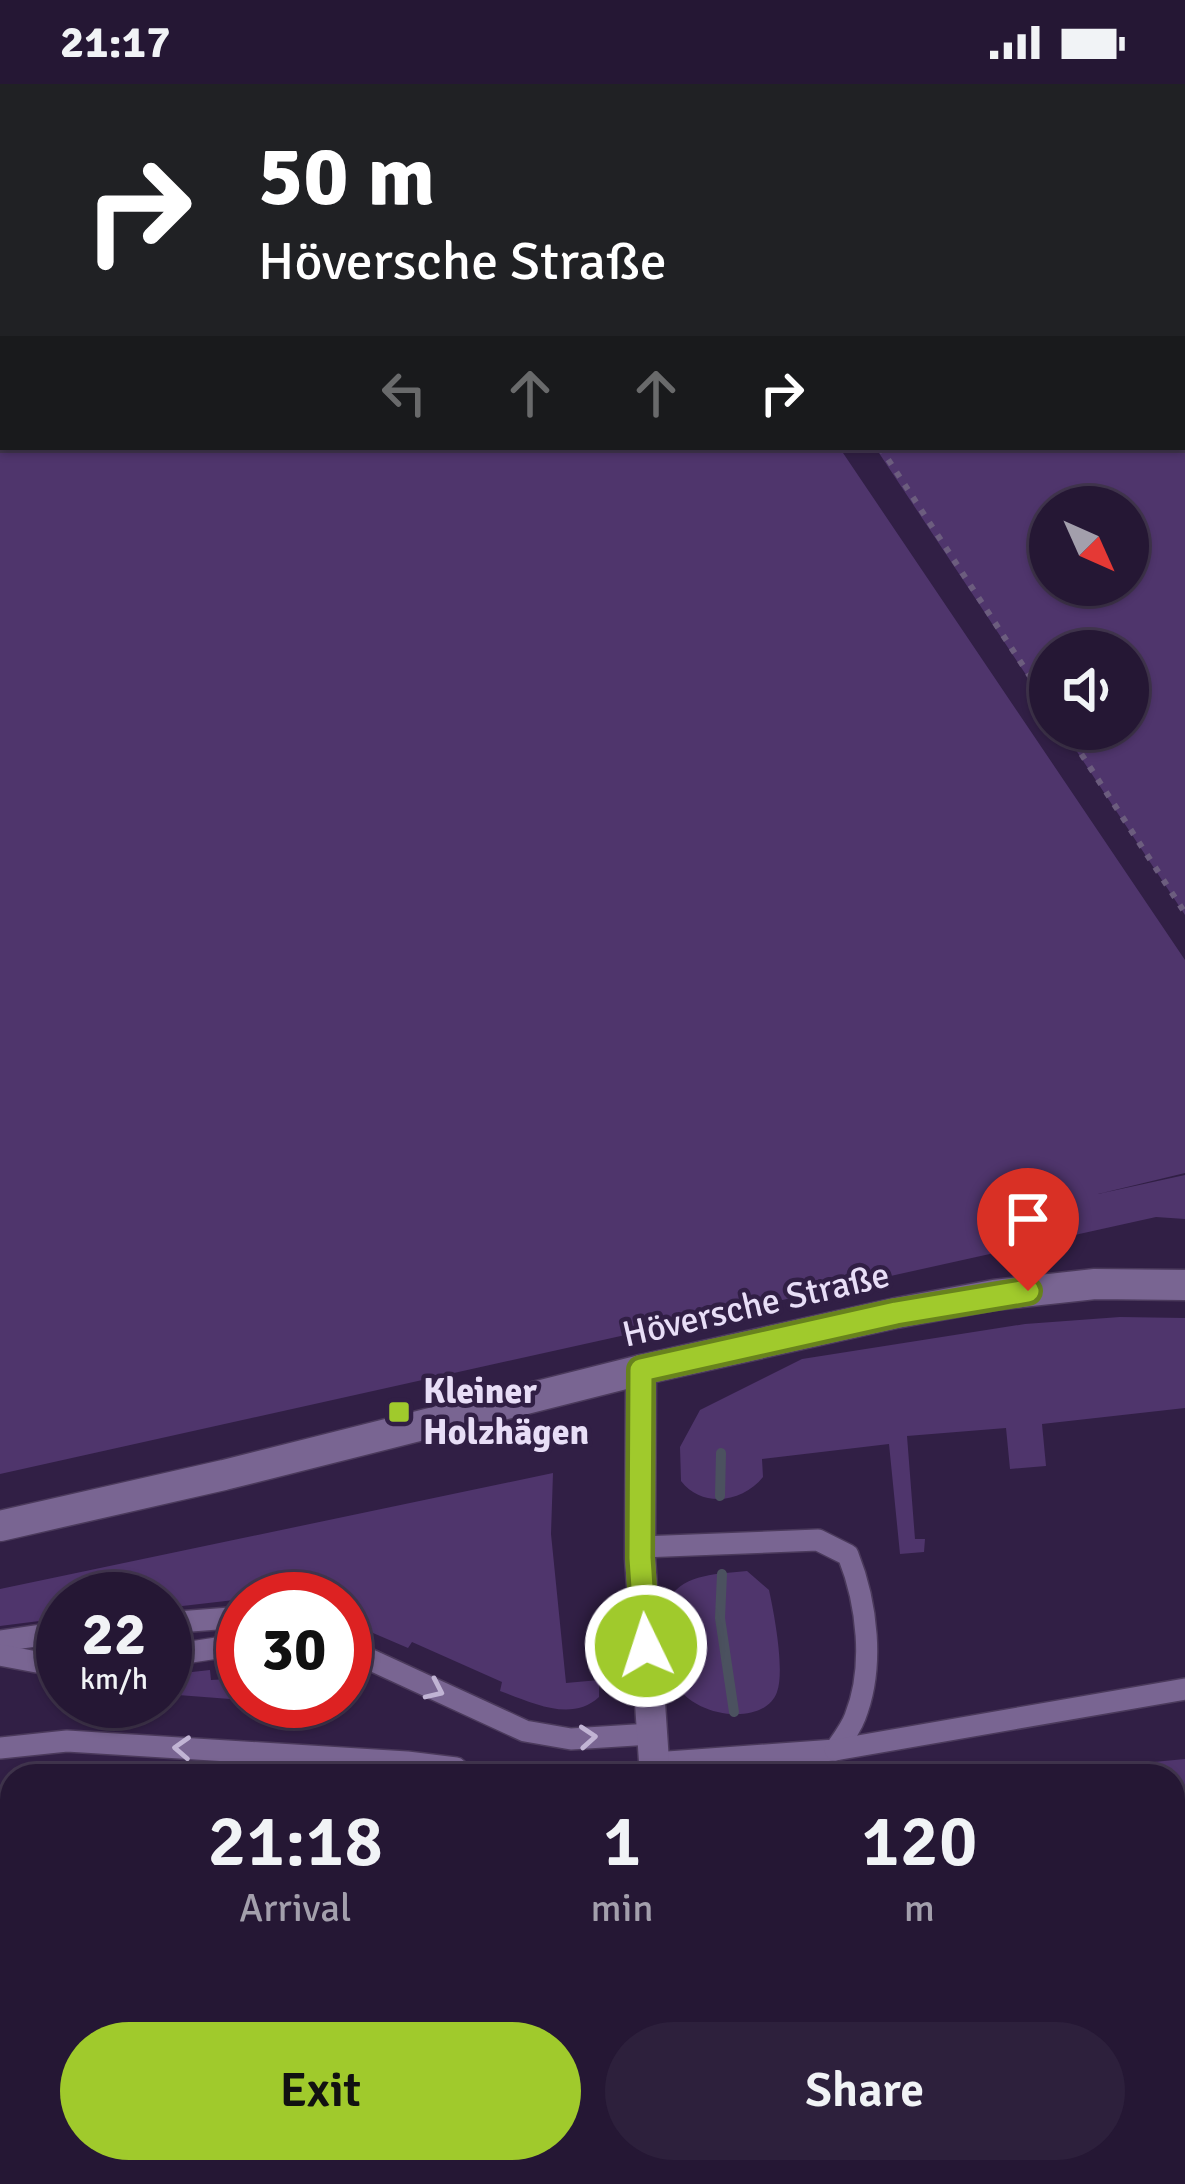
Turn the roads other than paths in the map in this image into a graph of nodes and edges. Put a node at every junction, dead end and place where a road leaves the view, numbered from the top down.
1 (1185, 1286) edge
2 (641, 1370) junction
3 (0, 1526) edge
4 (641, 1547) junction
5 (36, 1636) edge
6 (0, 1641) edge
7 (0, 1655) edge
8 (372, 1660) edge
9 (36, 1662) edge
10 (1185, 1689) edge
11 (0, 1748) edge
12 (835, 1750) junction
13 (653, 1758) edge
14 (409, 1764) edge

1 - 2 street, Höversche Straße
2 - 3 street, Höversche Straße
2 - 4 street
4 - 12 lane
4 - 13 street
5 - 6 lane
7 - 9 lane
8 -> 13 lane
10 - 12 lane
14 -> 11 lane
12 - 13 lane

